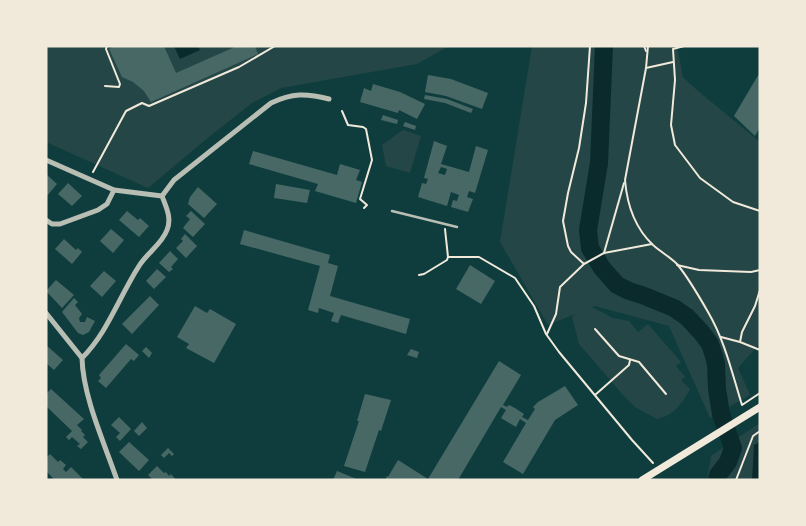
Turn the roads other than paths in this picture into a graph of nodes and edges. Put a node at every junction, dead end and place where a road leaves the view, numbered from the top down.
1 (328, 99) dead end
2 (46, 160) edge
3 (114, 190) junction
4 (162, 196) junction
5 (392, 211) dead end
6 (46, 220) edge
7 (457, 227) dead end
8 (46, 312) edge
9 (82, 358) junction
10 (760, 407) edge
11 (117, 480) edge
12 (642, 480) edge

1 - 4 street
2 - 3 street
3 - 4 street
3 - 6 street
4 - 9 street
5 - 7 lane
8 - 9 street
9 - 11 street
10 - 12 main road

